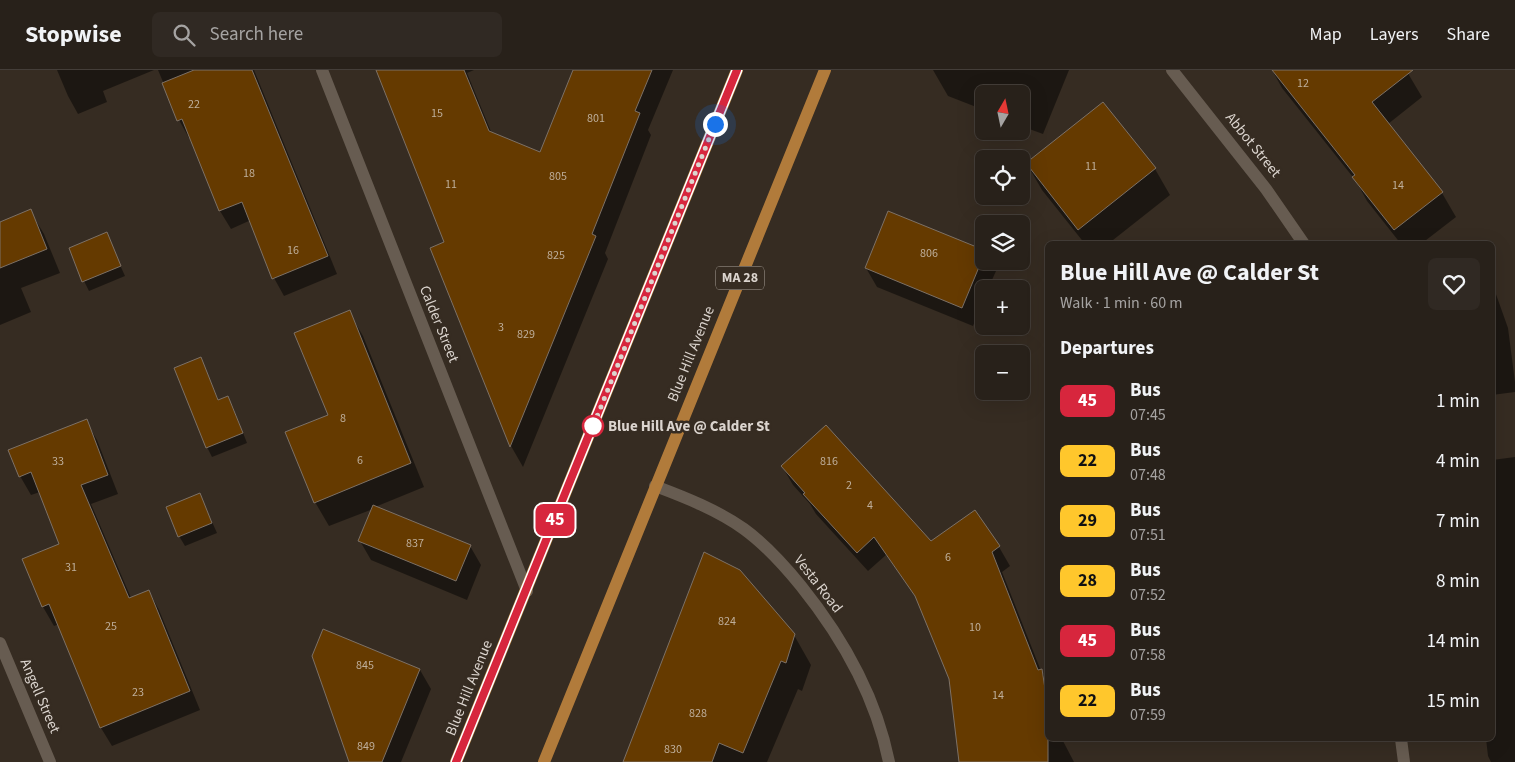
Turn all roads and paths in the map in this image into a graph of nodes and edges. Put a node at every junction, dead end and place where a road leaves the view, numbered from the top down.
1 (322, 70) edge
2 (736, 70) edge
3 (825, 70) edge
4 (1172, 70) edge
5 (1302, 241) edge
6 (655, 486) junction
7 (527, 591) junction
8 (0, 643) edge
9 (1401, 741) edge
10 (50, 762) edge
11 (456, 762) edge
12 (544, 762) edge
13 (888, 762) edge
14 (1404, 762) edge

1 - 7 street, Calder Street
2 - 7 main road, Blue Hill Avenue
3 - 6 main road, Blue Hill Avenue / MA 28
4 - 5 street, Abbot Street
6 - 12 main road, Blue Hill Avenue / MA 28
6 - 13 street, Vesta Road
7 - 11 main road, Blue Hill Avenue
8 - 10 street, Angell Street
9 - 14 street

